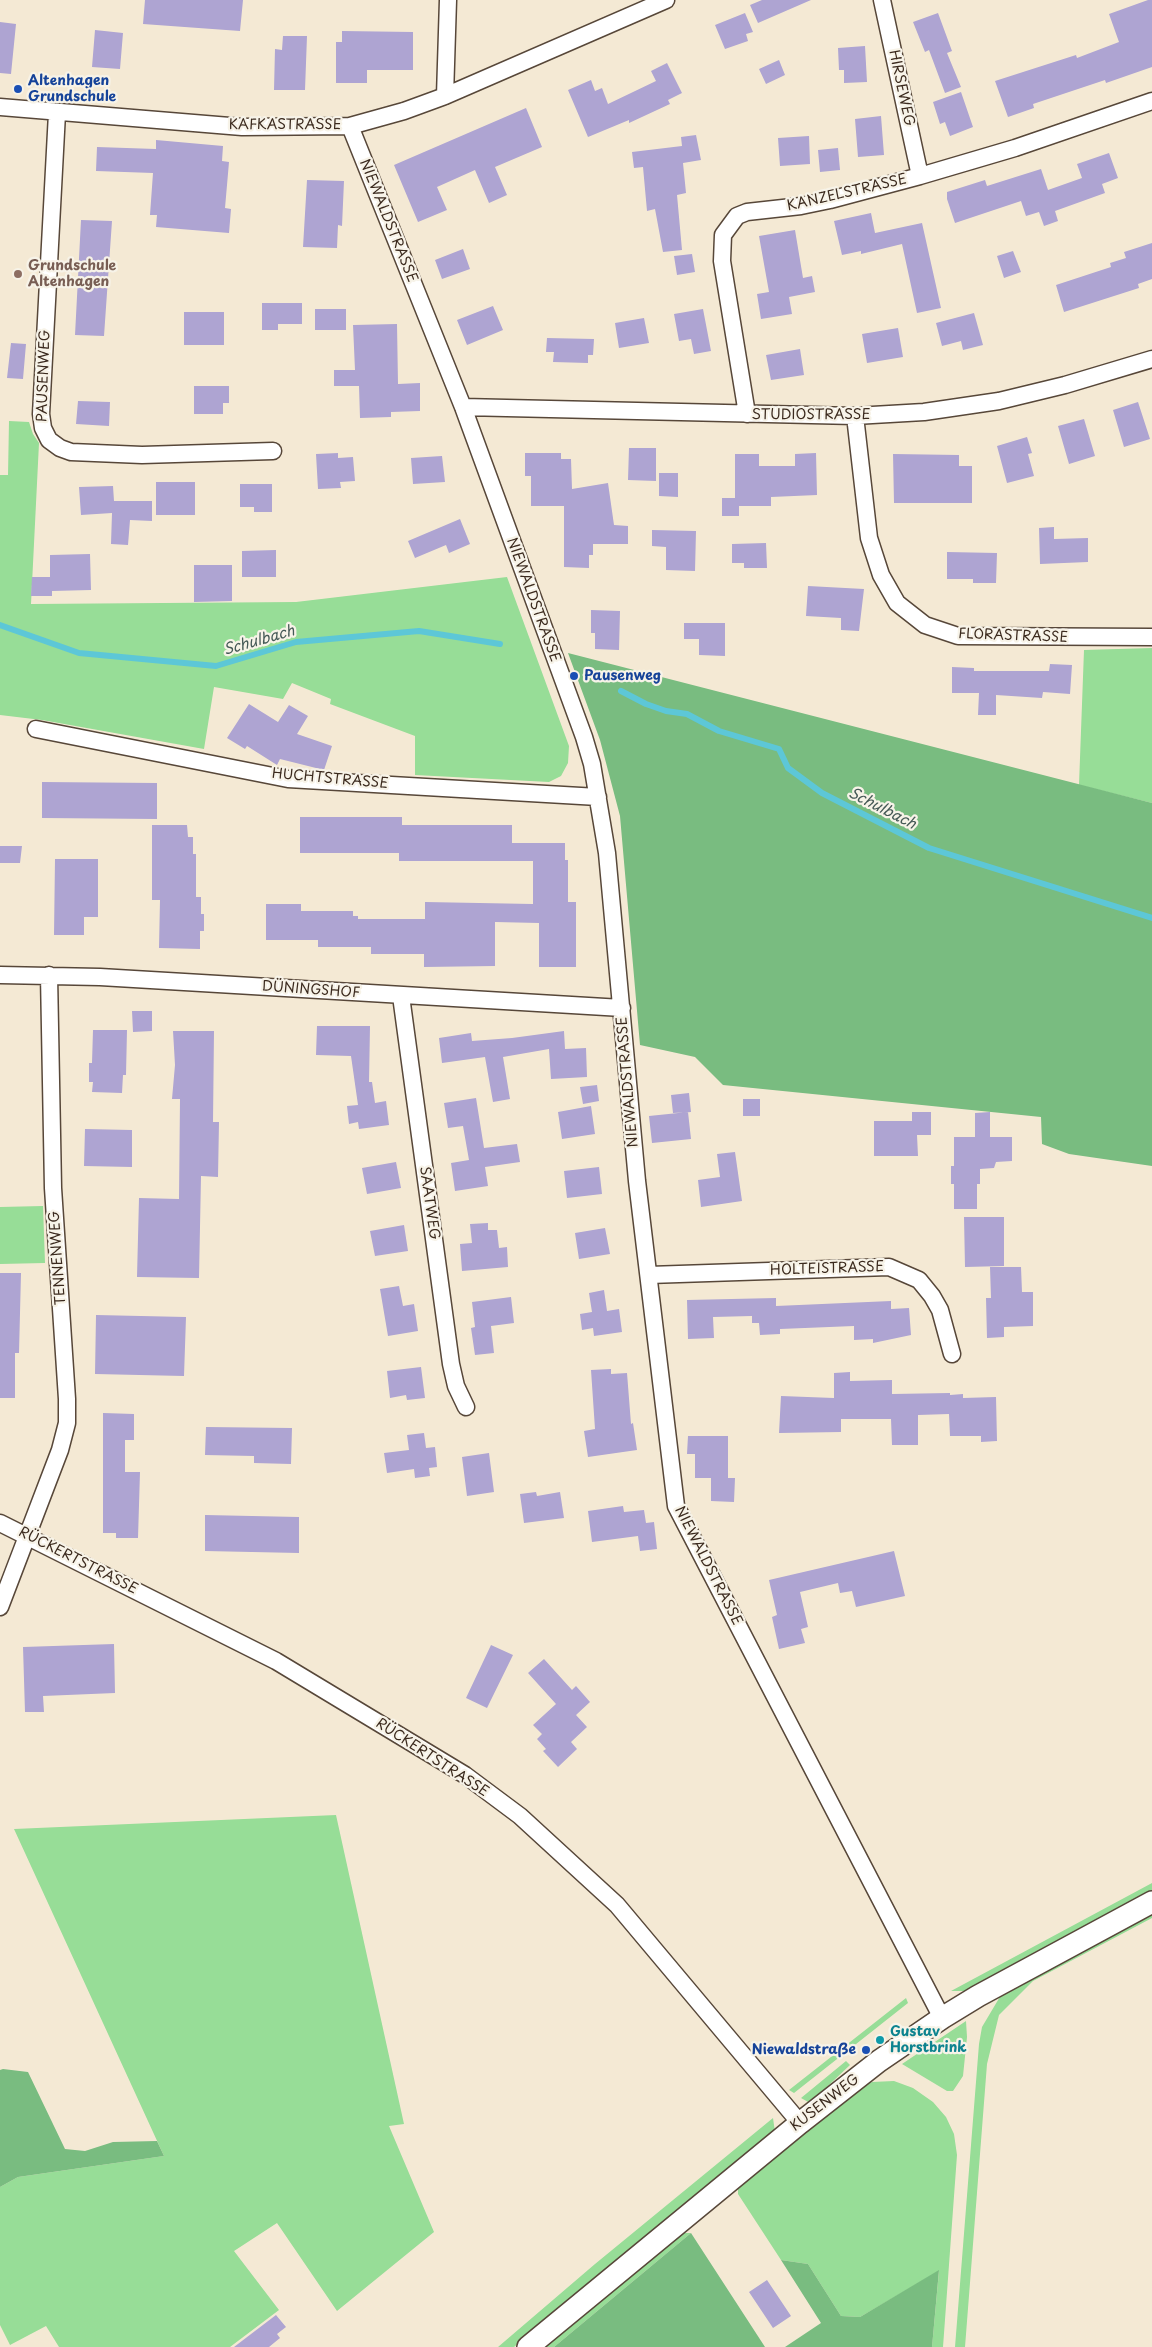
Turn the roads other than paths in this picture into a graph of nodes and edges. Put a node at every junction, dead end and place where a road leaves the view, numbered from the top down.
1 (448, 0) edge
2 (666, 0) edge
3 (882, 0) edge
4 (445, 96) junction
5 (1152, 101) edge
6 (0, 107) edge
7 (57, 113) junction
8 (350, 126) junction
9 (920, 176) junction
10 (1152, 359) edge
11 (462, 407) junction
12 (746, 414) junction
13 (855, 416) junction
14 (273, 451) dead end
15 (1152, 637) edge
16 (36, 728) dead end
17 (598, 797) junction
18 (0, 975) edge
19 (49, 975) junction
20 (401, 996) junction
21 (622, 1008) junction
22 (649, 1275) junction
23 (952, 1354) dead end
24 (466, 1407) dead end
25 (0, 1523) edge
26 (26, 1534) junction
27 (0, 1607) edge
28 (1152, 1902) edge
29 (942, 2018) junction
30 (800, 2123) junction
31 (528, 2347) edge

1 - 4 street
2 - 4 street, KAFKASTRASSE
3 - 9 street, HIRSEWEG
4 - 8 street, KAFKASTRASSE
5 - 9 street, KANZELSTRASSE
6 - 7 street, KAFKASTRASSE
7 - 8 street, KAFKASTRASSE
7 - 14 street, PAUSENWEG
8 - 11 street, NIEWALDSTRASSE
9 - 12 street, KANZELSTRASSE
10 - 13 street, STUDIOSTRASSE
11 - 12 street, STUDIOSTRASSE
11 - 17 street, NIEWALDSTRASSE
12 - 13 street, STUDIOSTRASSE
13 - 15 street, FLORASTRASSE
16 - 17 street, HUCHTSTRASSE
17 - 21 street, NIEWALDSTRASSE
18 - 19 street, DÜNINGSHOF
19 - 20 street, DÜNINGSHOF
19 - 26 street, TENNENWEG
20 - 21 street, DÜNINGSHOF
20 - 24 street, SAATWEG
21 - 22 street, NIEWALDSTRASSE
22 - 23 street, HOLTEISTRASSE
22 - 29 street, NIEWALDSTRASSE
25 - 26 street, RÜCKERTSTRASSE
26 - 27 street, TENNENWEG
26 - 30 street, RÜCKERTSTRASSE
28 - 29 street, KUSENWEG
29 - 30 street, KUSENWEG
30 - 31 street, KUSENWEG

